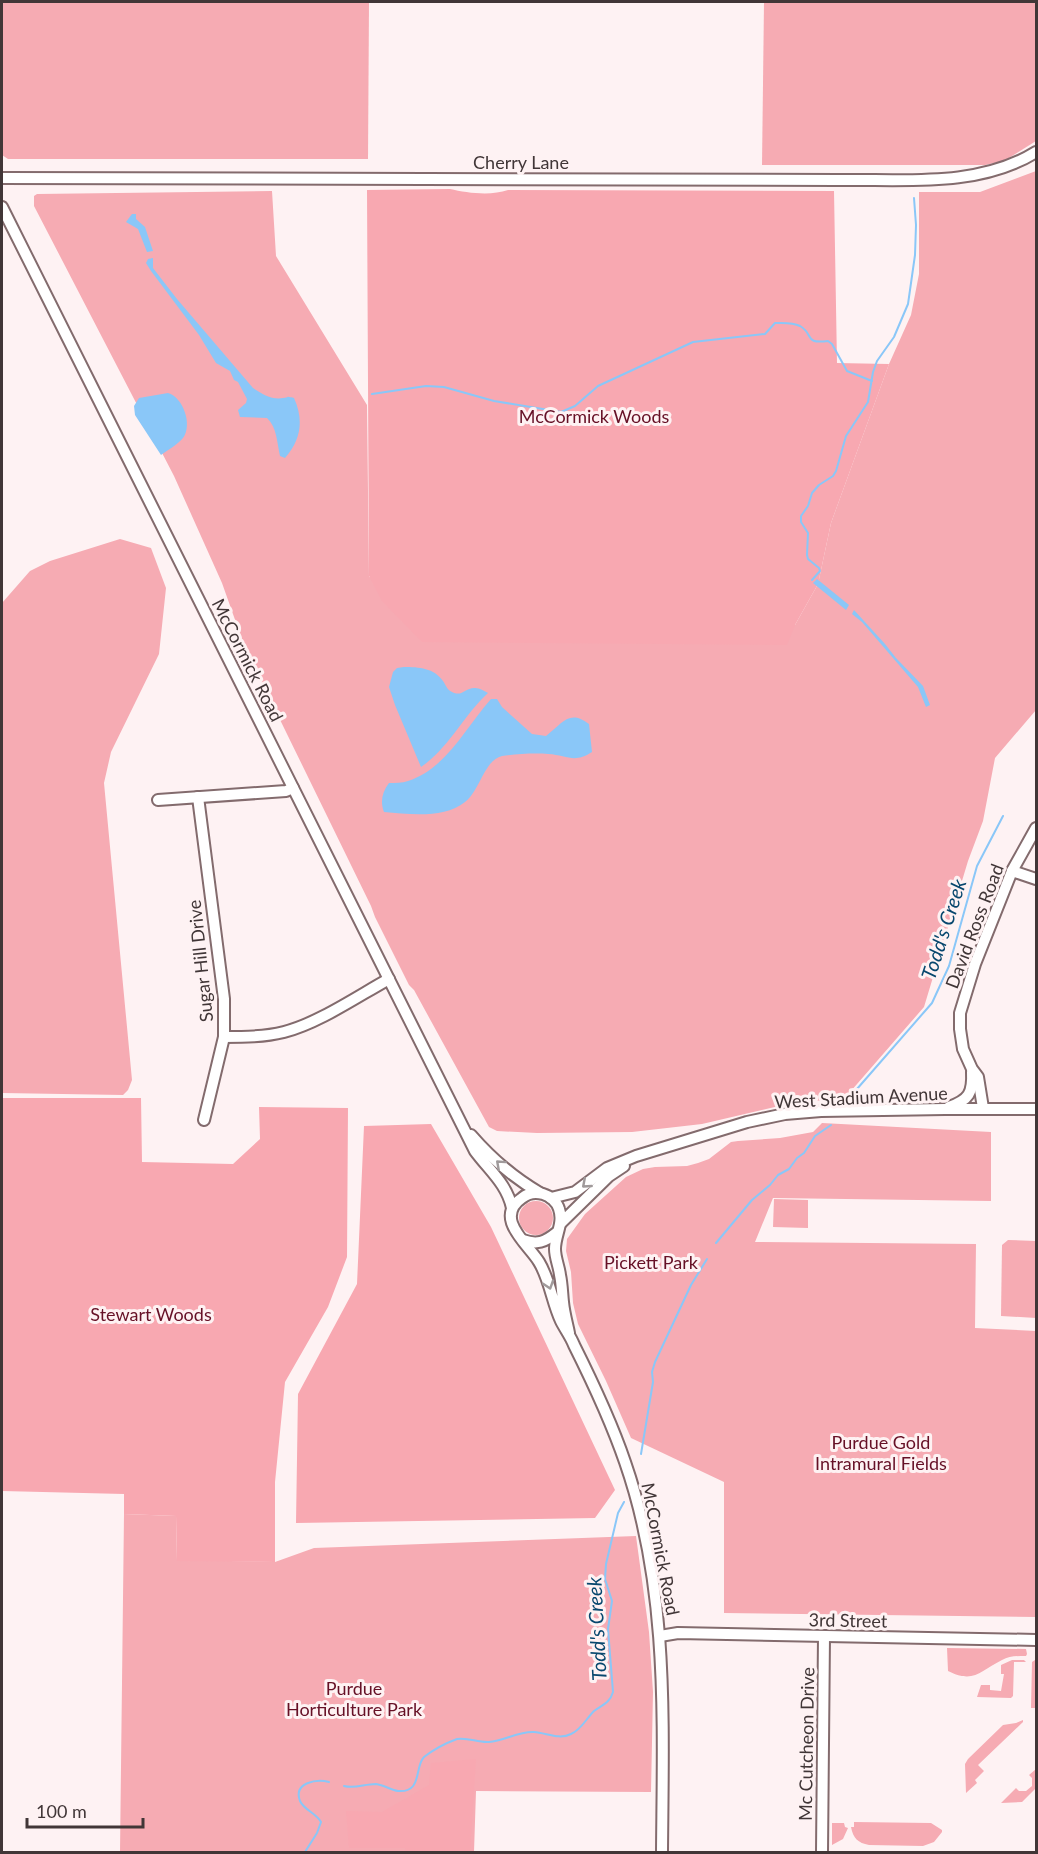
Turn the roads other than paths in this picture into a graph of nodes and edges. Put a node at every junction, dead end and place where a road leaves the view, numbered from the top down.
1 (1036, 152) edge
2 (2, 178) edge
3 (2, 207) edge
4 (293, 788) junction
5 (198, 797) junction
6 (158, 800) dead end
7 (1036, 828) edge
8 (1012, 871) junction
9 (1036, 879) edge
10 (389, 979) junction
11 (224, 1036) junction
12 (972, 1069) junction
13 (983, 1108) junction
14 (945, 1109) junction
15 (1036, 1109) edge
16 (204, 1120) dead end
17 (465, 1128) junction
18 (657, 1151) junction
19 (545, 1196) junction
20 (512, 1208) junction
21 (559, 1228) junction
22 (523, 1240) junction
23 (569, 1334) junction
24 (660, 1636) junction
25 (824, 1636) junction
26 (1036, 1640) edge
27 (662, 1852) edge
28 (822, 1852) edge

1 - 2 street, Cherry Lane
3 - 4 street, McCormick Road
4 - 5 street
4 - 10 street, McCormick Road
5 - 6 street
5 - 11 street, Sugar Hill Drive
7 - 8 street, David Ross Road
8 - 9 street
8 - 12 street, David Ross Road
10 - 11 street
10 - 17 street, McCormick Road
11 - 16 street, Sugar Hill Drive
12 - 13 street, David Ross Road
12 - 14 street
13 - 14 street, West Stadium Avenue
13 - 15 street, West Stadium Avenue
14 - 18 street, West Stadium Avenue
19 -> 17 street, McCormick Road
17 - 20 street, McCormick Road
18 -> 19 street, West Stadium Avenue
18 - 21 street, West Stadium Avenue
19 - 20 street
19 - 21 street
20 - 22 street
21 - 22 street
21 - 23 street
22 -> 23 street, McCormick Road
23 - 24 street, McCormick Road
24 - 25 street, 3rd Street
24 - 27 street, McCormick Road
25 - 26 street, 3rd Street
25 - 28 street, Mc Cutcheon Drive

